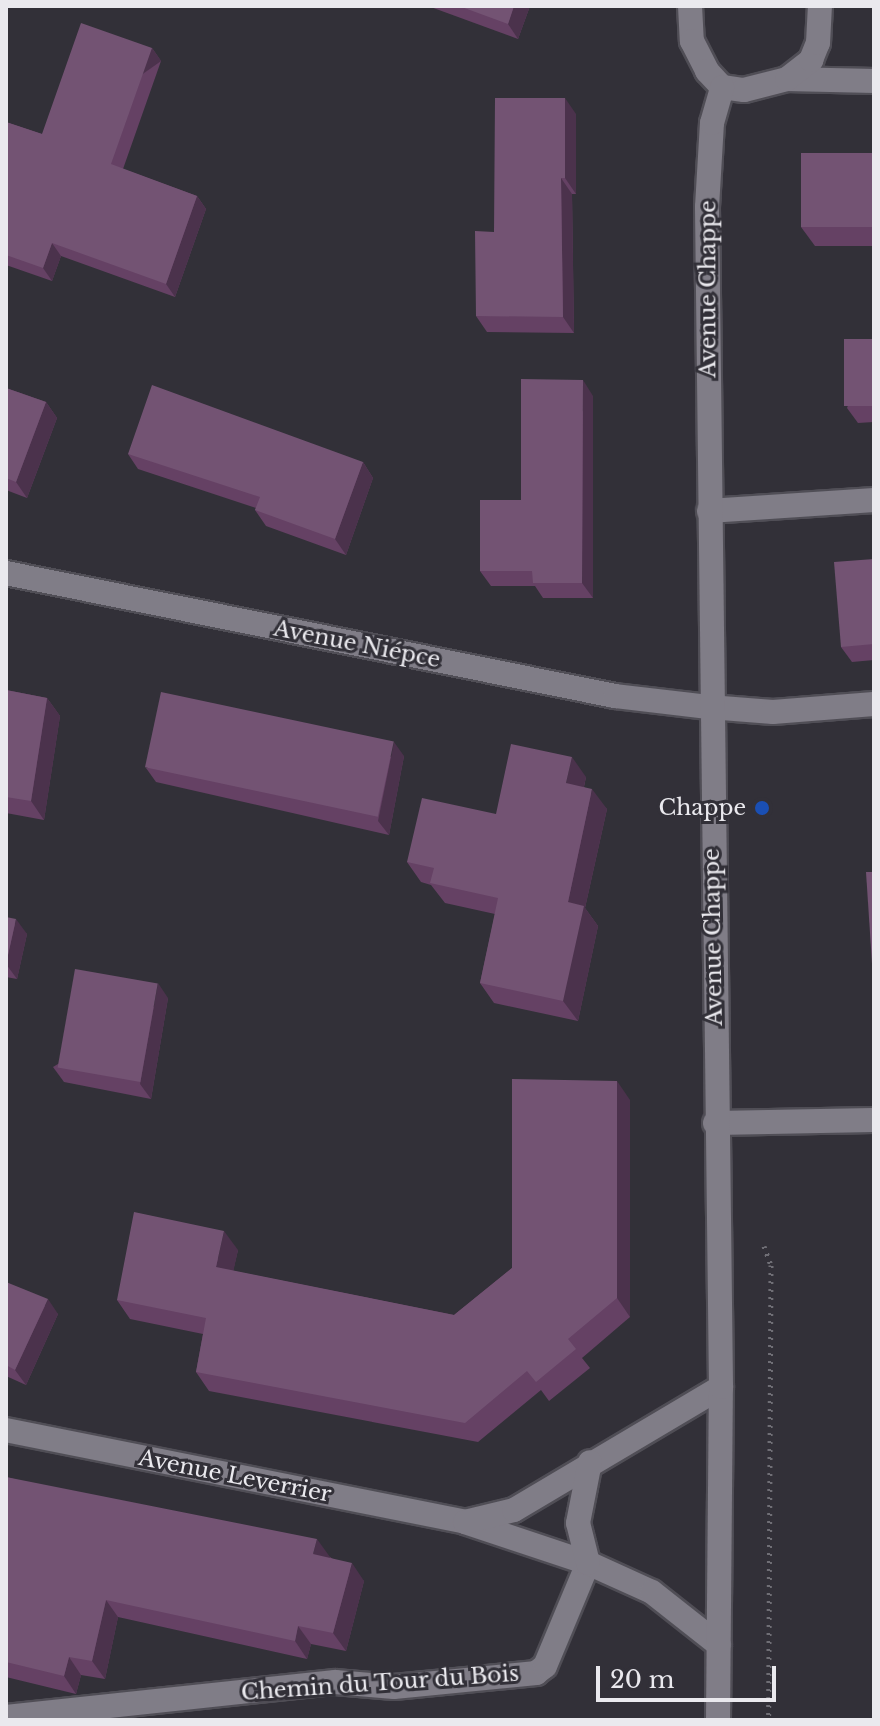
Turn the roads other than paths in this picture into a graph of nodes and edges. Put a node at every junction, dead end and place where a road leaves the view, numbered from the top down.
1 (690, 6) edge
2 (820, 6) edge
3 (787, 79) junction
4 (874, 81) edge
5 (722, 87) junction
6 (874, 500) edge
7 (709, 511) junction
8 (6, 573) edge
9 (874, 704) edge
10 (709, 707) junction
11 (874, 1120) edge
12 (715, 1123) junction
13 (721, 1387) junction
14 (6, 1430) edge
15 (590, 1462) junction
16 (465, 1522) junction
17 (588, 1563) junction
18 (719, 1645) junction
19 (6, 1717) edge
20 (718, 1720) edge

1 - 5 street
2 - 3 street
3 - 4 street
3 - 5 street
5 - 7 street, Avenue Chappe
6 - 7 street
7 - 10 street, Avenue Chappe
8 - 10 street, Avenue Niépce
9 - 10 street, Avenue Niépce
10 - 12 street, Avenue Chappe
11 - 12 street
12 - 13 street, Avenue Chappe
13 - 15 street, Avenue Leverrier
13 - 18 street, Avenue Chappe
14 - 16 street, Avenue Leverrier
15 - 16 street, Avenue Leverrier
15 - 17 street
16 - 17 street, Avenue Leverrier
17 - 18 street, Avenue Leverrier
17 - 19 street, Chemin du Tour du Bois
18 - 20 street, Avenue Chappe

